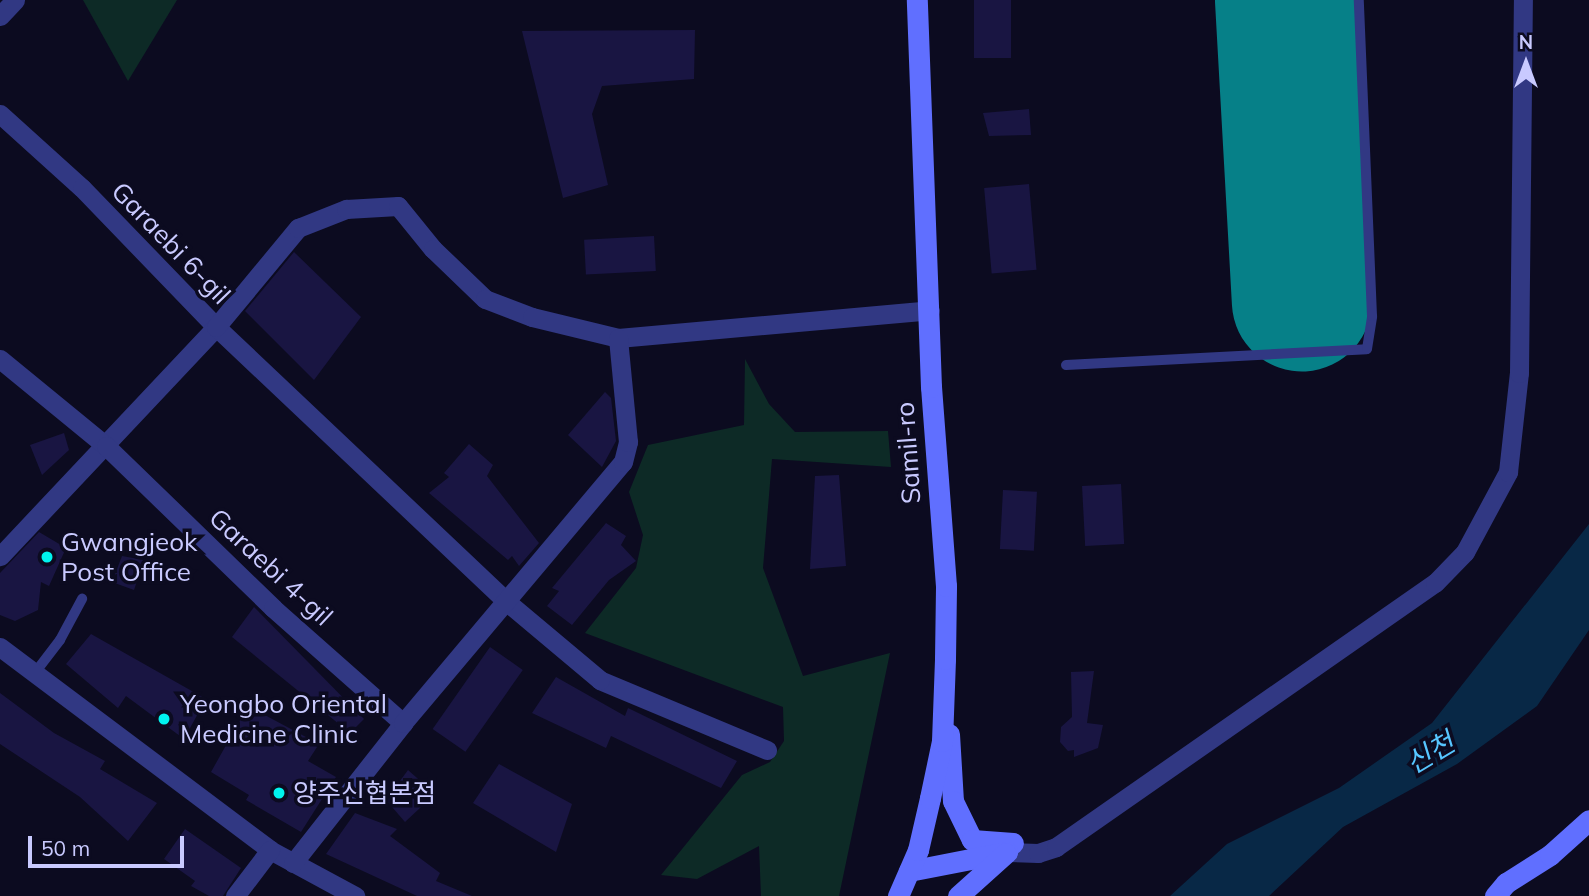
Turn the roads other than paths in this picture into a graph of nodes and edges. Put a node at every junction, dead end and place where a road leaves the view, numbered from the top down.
1 (15, 0) edge
2 (917, 0) edge
3 (1359, 0) edge
4 (1522, 0) edge
5 (0, 16) edge
6 (0, 114) edge
7 (930, 310) junction
8 (216, 327) junction
9 (618, 338) junction
10 (0, 359) edge
11 (1066, 365) dead end
12 (106, 446) junction
13 (0, 556) edge
14 (82, 598) dead end
15 (506, 601) junction
16 (0, 647) edge
17 (34, 674) junction
18 (944, 684) junction
19 (403, 723) junction
20 (767, 750) dead end
21 (1589, 820) edge
22 (1010, 847) junction
23 (270, 850) junction
24 (293, 863) junction
25 (909, 871) junction
26 (235, 896) edge
27 (355, 896) edge
28 (898, 896) edge
29 (958, 896) edge
30 (1495, 896) edge

1 - 5 street
2 - 7 main road, Samil-ro
3 - 11 lane
4 - 22 street
6 - 8 street, Garaebi 6-gil
7 - 9 street
7 - 18 main road, Samil-ro
8 - 9 street
8 - 12 street, Garaebi 6-gil
8 - 15 street
9 - 15 street
10 - 12 street
12 - 13 street, Garaebi 6-gil
12 - 19 street, Garaebi 4-gil
14 - 17 lane
15 - 19 street
15 - 20 street
16 - 17 street
17 - 23 street
18 - 22 main road
18 - 25 main road, Samil-ro
19 - 24 street
21 - 30 main road
22 - 25 main road
22 - 29 main road
23 - 24 street
23 - 26 street
24 - 27 street
25 - 28 main road, Samil-ro

